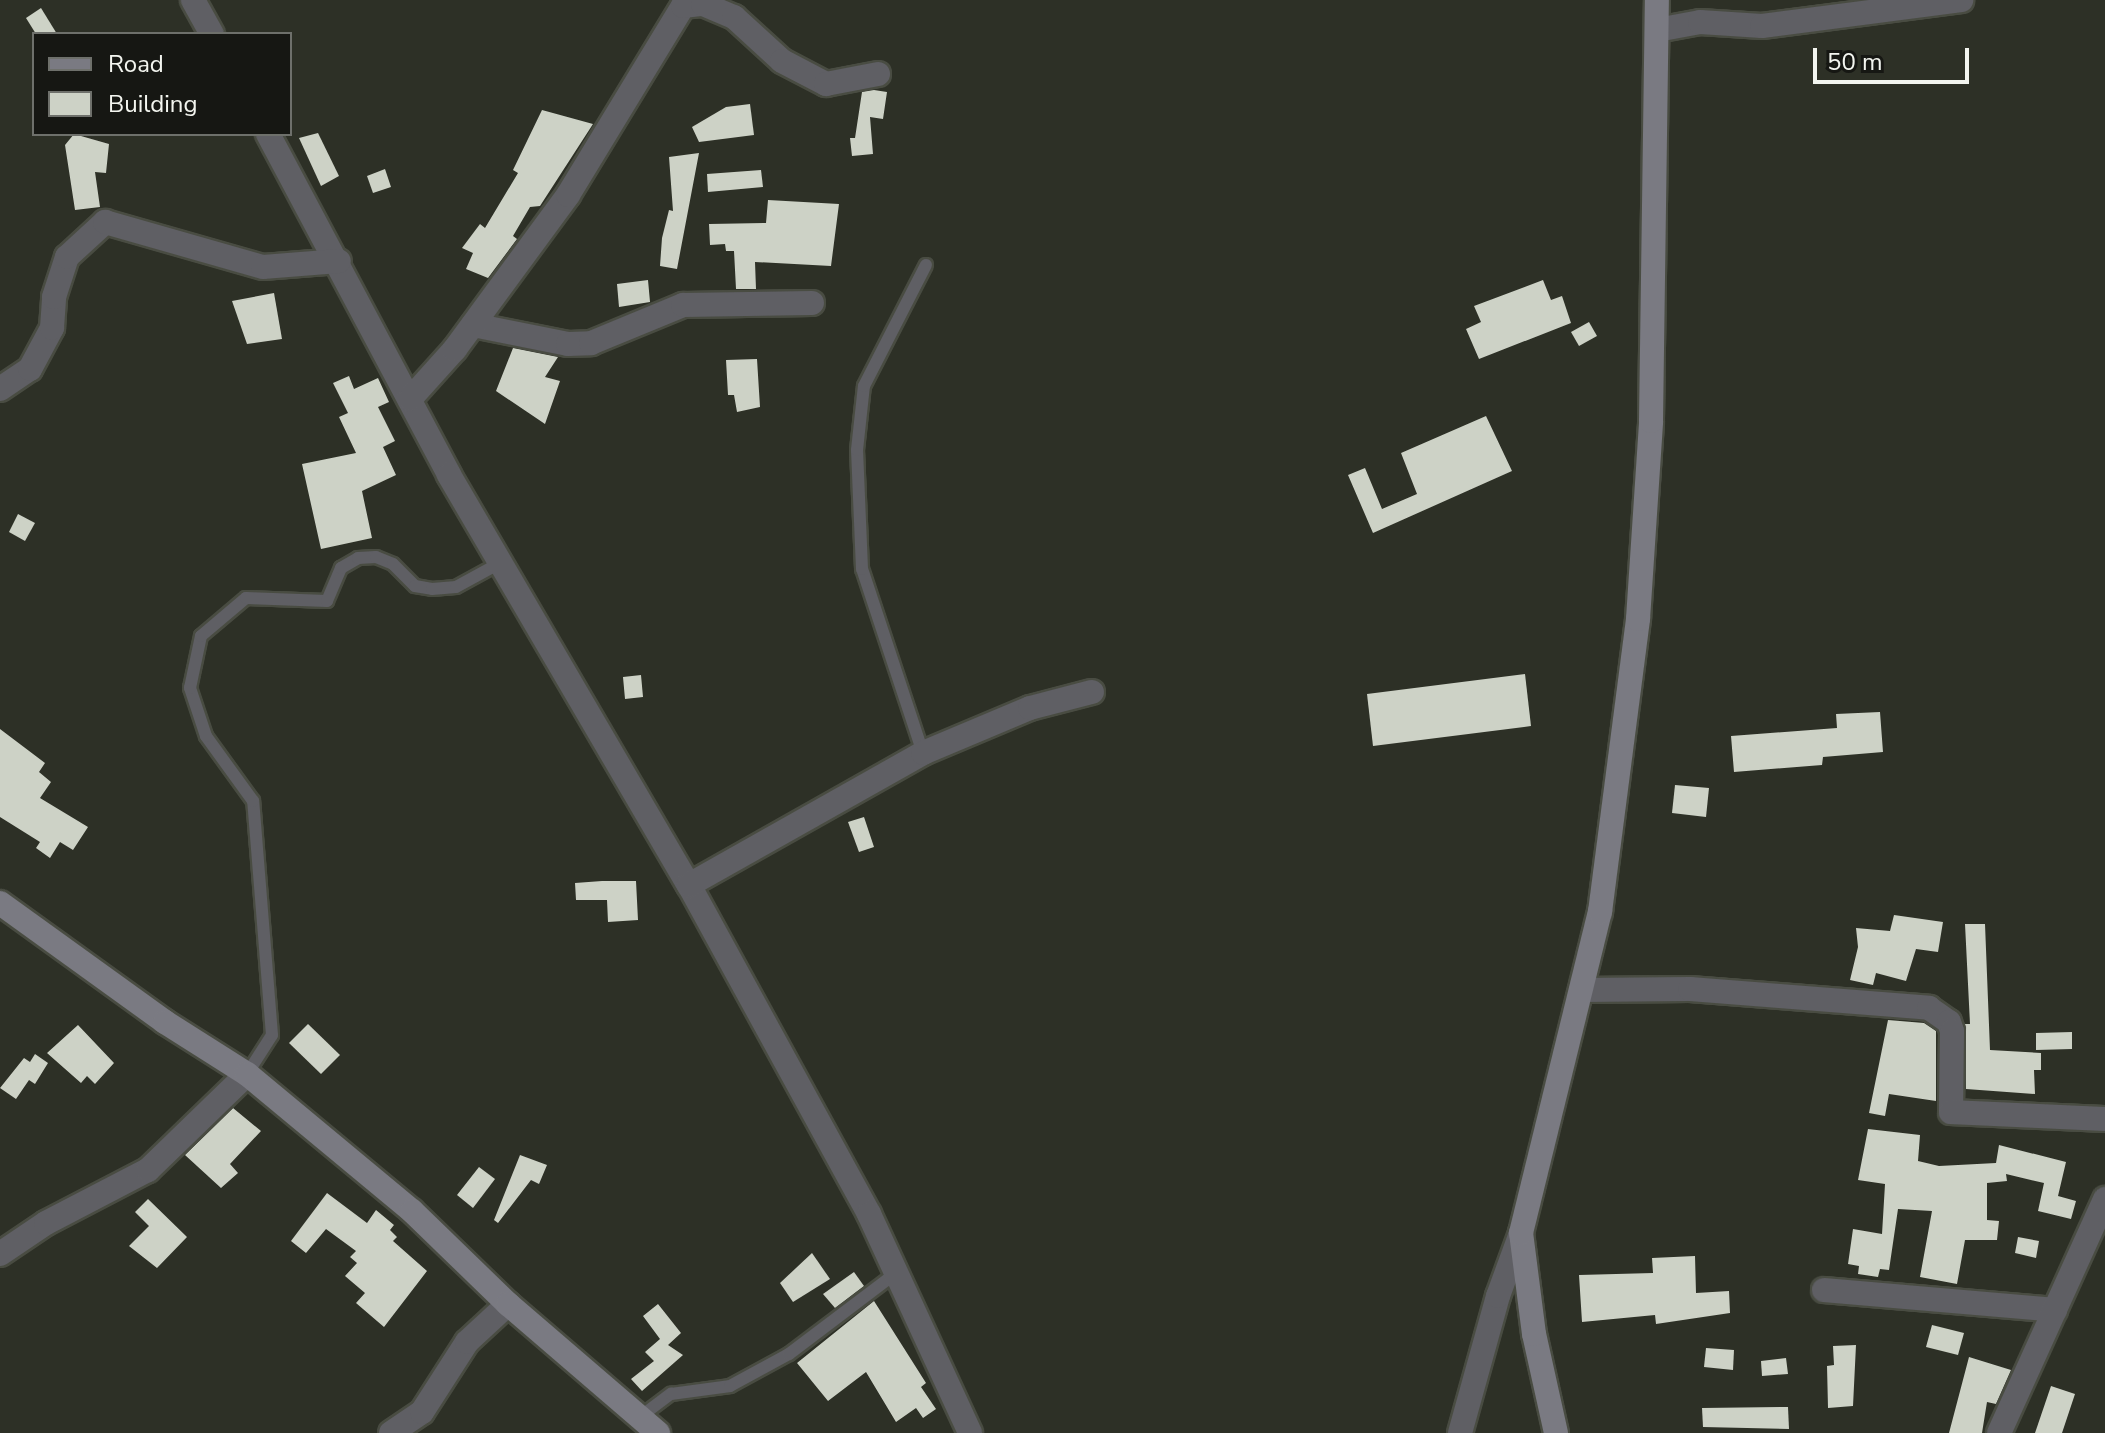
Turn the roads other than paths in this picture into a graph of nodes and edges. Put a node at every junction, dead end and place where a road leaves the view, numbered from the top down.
1 (193, 0) edge
2 (1657, 0) edge
3 (1961, 0) edge
4 (1657, 30) junction
5 (211, 32) edge
6 (878, 74) dead end
7 (269, 136) edge
8 (339, 261) junction
9 (926, 265) dead end
10 (812, 303) dead end
11 (473, 325) junction
12 (0, 389) edge
13 (410, 399) junction
14 (498, 564) junction
15 (1092, 692) dead end
16 (923, 753) junction
17 (689, 885) junction
18 (0, 903) edge
19 (1581, 990) junction
20 (247, 1074) junction
21 (2105, 1119) edge
22 (2105, 1199) edge
23 (1521, 1233) junction
24 (0, 1254) edge
25 (896, 1273) junction
26 (1824, 1290) dead end
27 (508, 1304) junction
28 (2055, 1310) junction
29 (649, 1425) edge
30 (391, 1433) edge
31 (970, 1433) edge
32 (1460, 1433) edge
33 (1556, 1433) edge
34 (1999, 1433) edge

1 - 5 street
2 - 4 street
3 - 4 street
4 - 19 street
6 - 11 street
7 - 8 street
8 - 12 street
8 - 13 street
9 - 16 lane
10 - 11 street
11 - 13 street
13 - 14 street
14 - 17 street
14 - 20 lane
15 - 16 street
16 - 17 street
17 - 25 street
18 - 20 street
19 - 21 street
19 - 23 street
20 - 24 street
20 - 27 street
22 - 28 street
23 - 32 street
23 - 33 street
25 - 29 lane
25 - 31 street
26 - 28 street
27 - 29 street
27 - 30 street
28 - 34 street

